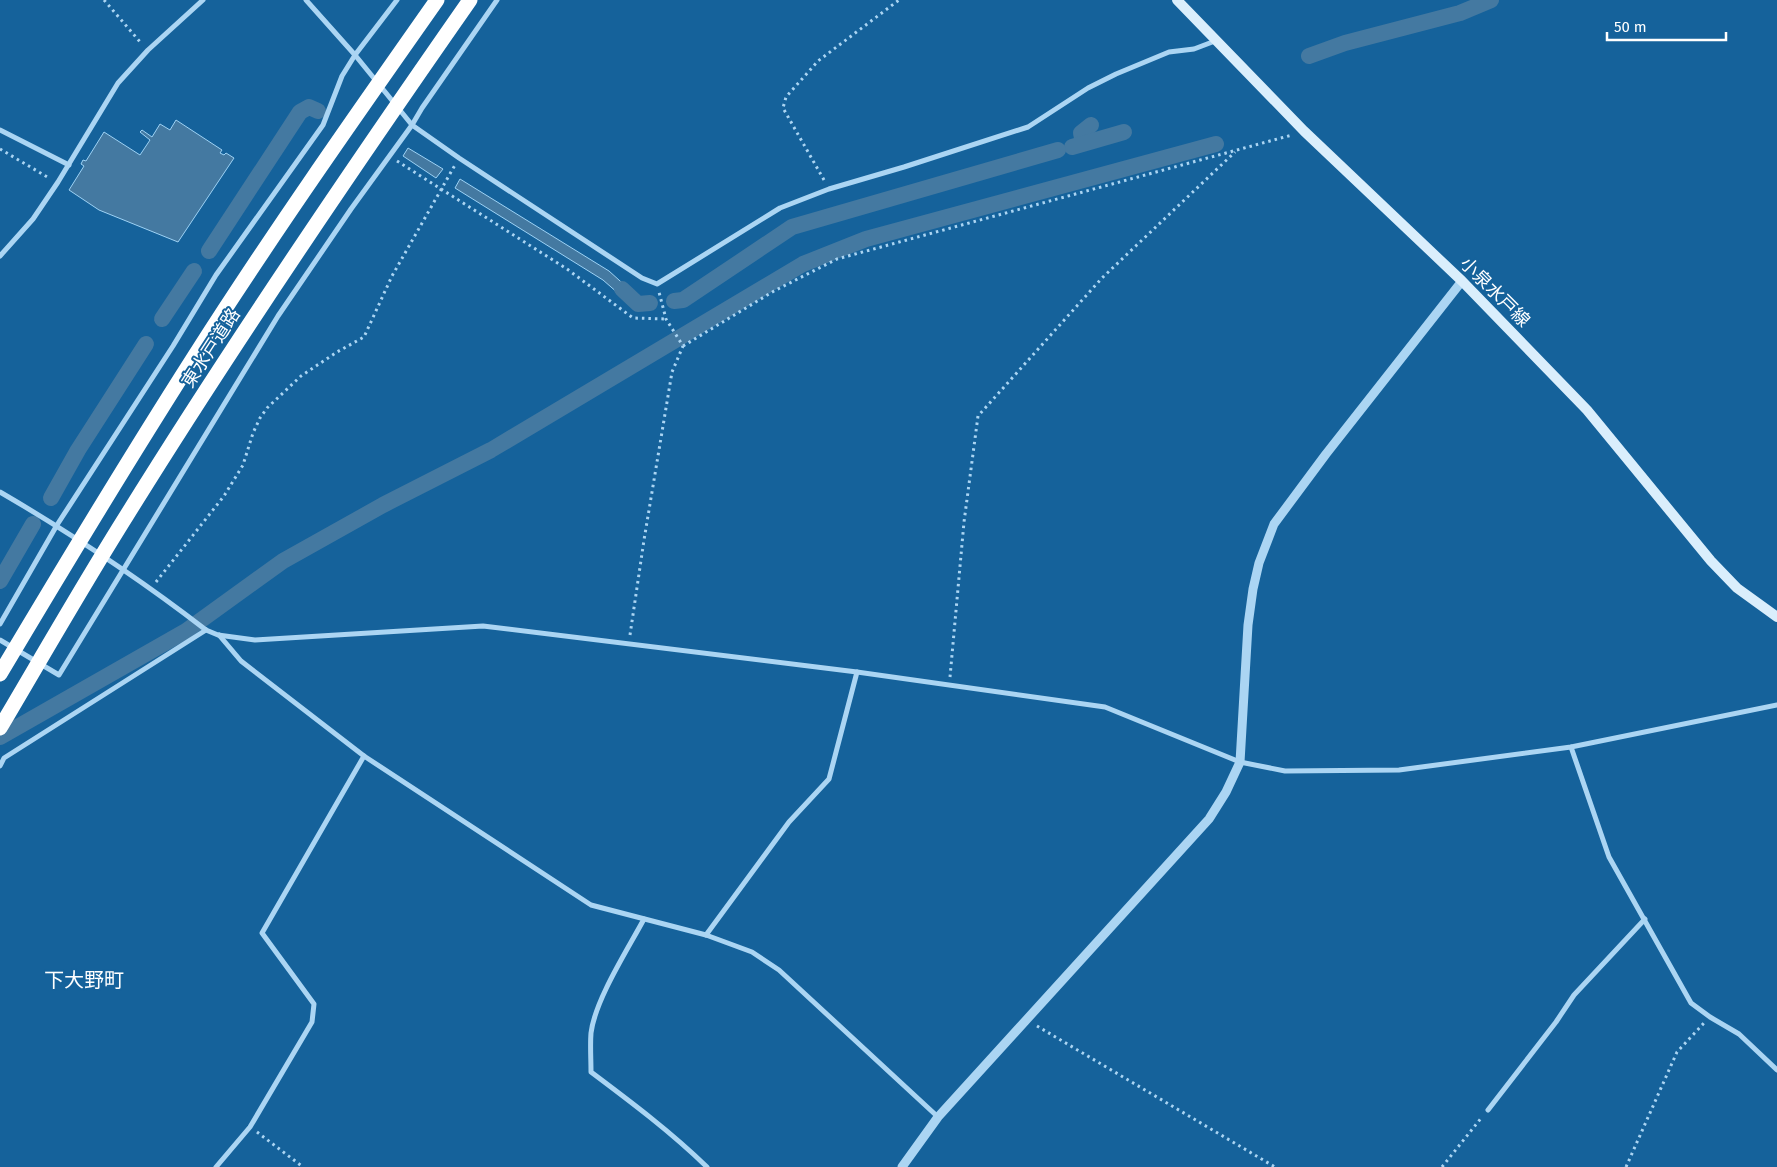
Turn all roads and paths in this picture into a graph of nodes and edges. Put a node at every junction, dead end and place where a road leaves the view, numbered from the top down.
1 (104, 0) edge
2 (203, 0) edge
3 (306, 0) edge
4 (397, 0) edge
5 (437, 0) edge
6 (470, 0) edge
7 (498, 0) edge
8 (899, 0) edge
9 (1177, 0) edge
10 (1215, 41) junction
11 (148, 50) junction
12 (355, 55) junction
13 (412, 125) junction
14 (0, 130) edge
15 (1304, 131) junction
16 (0, 149) edge
17 (1235, 151) junction
18 (390, 156) junction
19 (459, 158) junction
20 (69, 165) junction
21 (58, 182) junction
22 (829, 188) junction
23 (442, 189) junction
24 (0, 256) edge
25 (1462, 281) junction
26 (657, 284) junction
27 (666, 319) junction
28 (683, 346) junction
29 (0, 492) edge
30 (57, 525) junction
31 (124, 569) junction
32 (151, 588) junction
33 (1777, 617) edge
34 (0, 624) edge
35 (204, 629) junction
36 (218, 634) junction
37 (0, 640) edge
38 (629, 643) junction
39 (857, 672) junction
40 (0, 674) edge
41 (950, 684) junction
42 (1777, 704) edge
43 (0, 728) edge
44 (1571, 747) junction
45 (364, 756) junction
46 (1240, 762) junction
47 (0, 766) edge
48 (644, 919) junction
49 (1644, 920) junction
50 (706, 935) junction
51 (1710, 1018) junction
52 (1027, 1020) junction
53 (1777, 1070) edge
54 (1488, 1110) joint
55 (938, 1117) junction
56 (250, 1127) junction
57 (216, 1167) edge
58 (303, 1167) edge
59 (707, 1167) edge
60 (902, 1167) edge
61 (1275, 1167) edge
62 (1442, 1167) edge
63 (1626, 1167) edge

1 - 11 path
2 - 11 street
3 - 12 street
4 - 12 street
5 - 40 highway, 東水戸道路
6 - 43 highway, 東水戸道路
7 - 13 street
8 - 22 path
9 - 10 main road, 小泉水戸線
10 - 15 main road, 小泉水戸線
10 - 22 street
11 - 20 street
12 - 13 street
12 - 30 street
13 - 18 street
13 - 19 street
14 - 20 street
15 - 17 path
15 - 25 main road, 小泉水戸線
16 - 21 path
17 - 28 path
17 - 41 path
18 - 23 path
18 - 31 street
19 - 23 path
19 - 26 street
20 - 21 street
21 - 24 street
22 - 26 street
23 - 27 path
23 - 32 path
25 - 33 main road, 小泉水戸線
25 - 46 street
26 - 27 path
27 - 28 path
28 - 38 path
29 - 30 street
30 - 31 street
30 - 34 street
31 - 32 street
31 - 37 street
32 - 35 street
35 - 36 street
35 - 47 street
36 - 38 street
36 - 45 street
38 - 39 street
39 - 41 street
39 - 50 street
41 - 46 street
42 - 44 street
44 - 46 street
44 - 49 street
45 - 48 street
45 - 56 street
46 - 52 street
48 - 50 street
48 - 59 street
49 - 51 street
49 - 54 street
50 - 55 street
51 - 53 street
51 - 63 path
52 - 55 street
52 - 61 path
54 - 62 path
55 - 60 street
56 - 57 street
56 - 58 path

